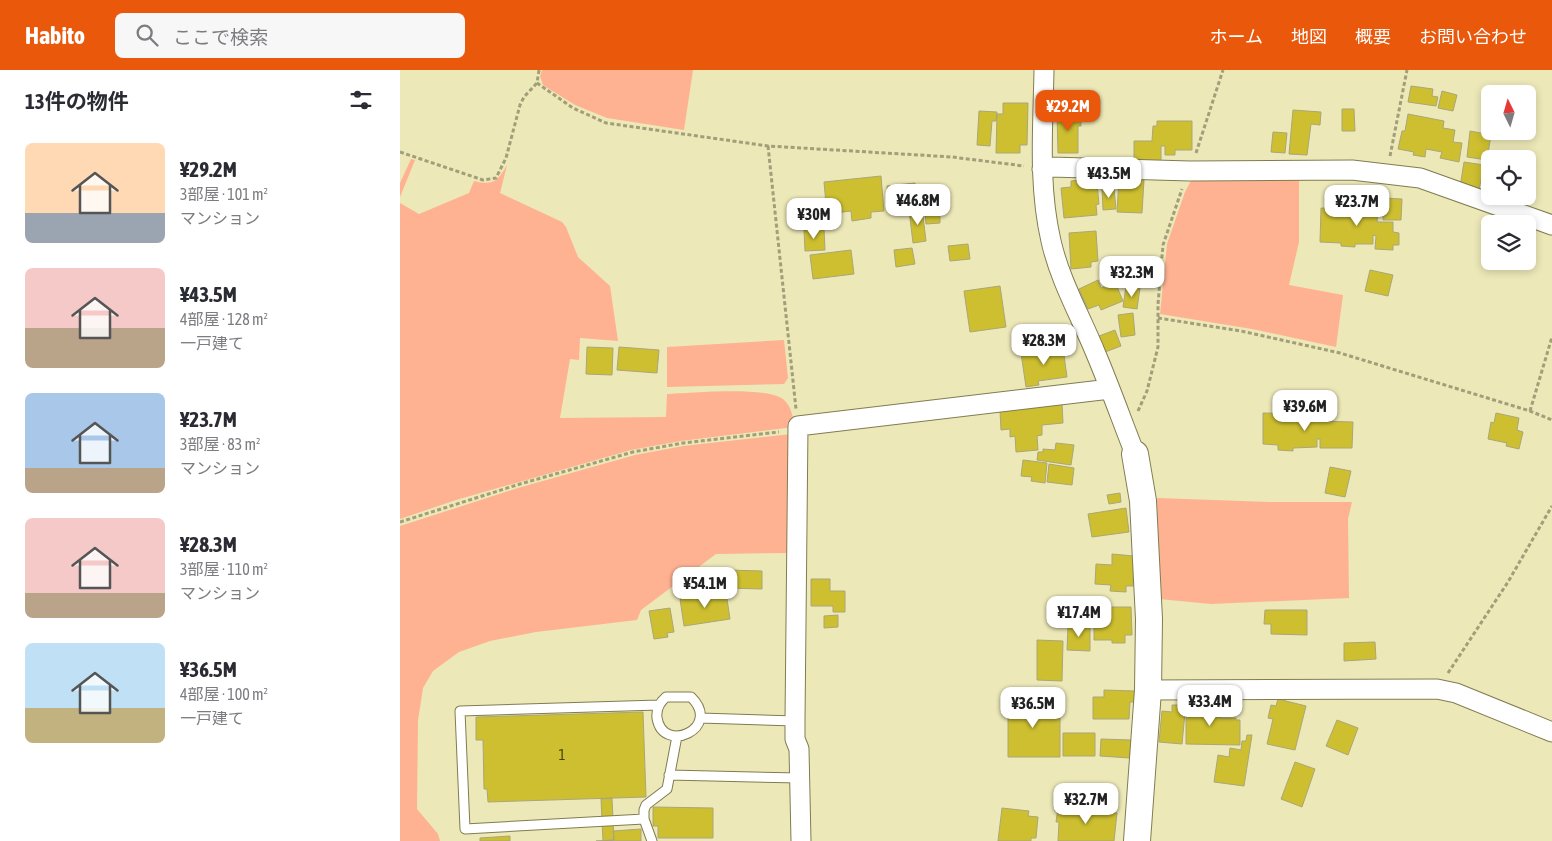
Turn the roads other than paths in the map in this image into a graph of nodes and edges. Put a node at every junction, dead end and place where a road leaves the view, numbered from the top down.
1 (1044, 70) edge
2 (1042, 169) junction
3 (1552, 225) edge
4 (1110, 389) junction
5 (1131, 444) joint
6 (1148, 690) junction
7 (659, 705) junction
8 (700, 718) junction
9 (795, 721) junction
10 (1552, 732) edge
11 (677, 736) junction
12 (670, 775) junction
13 (800, 778) junction
14 (644, 819) junction
15 (652, 841) edge
16 (801, 841) edge
17 (1137, 841) edge

1 - 2 street
2 - 3 street
2 - 4 street
4 - 5 street
4 - 9 street
5 - 6 street
6 - 10 street
6 - 17 street
7 - 8 lane
7 - 11 lane
7 - 14 lane
8 - 9 lane
8 - 11 lane
9 - 13 street
11 - 12 lane
12 - 13 lane
12 - 14 lane
13 - 16 street
14 - 15 lane

